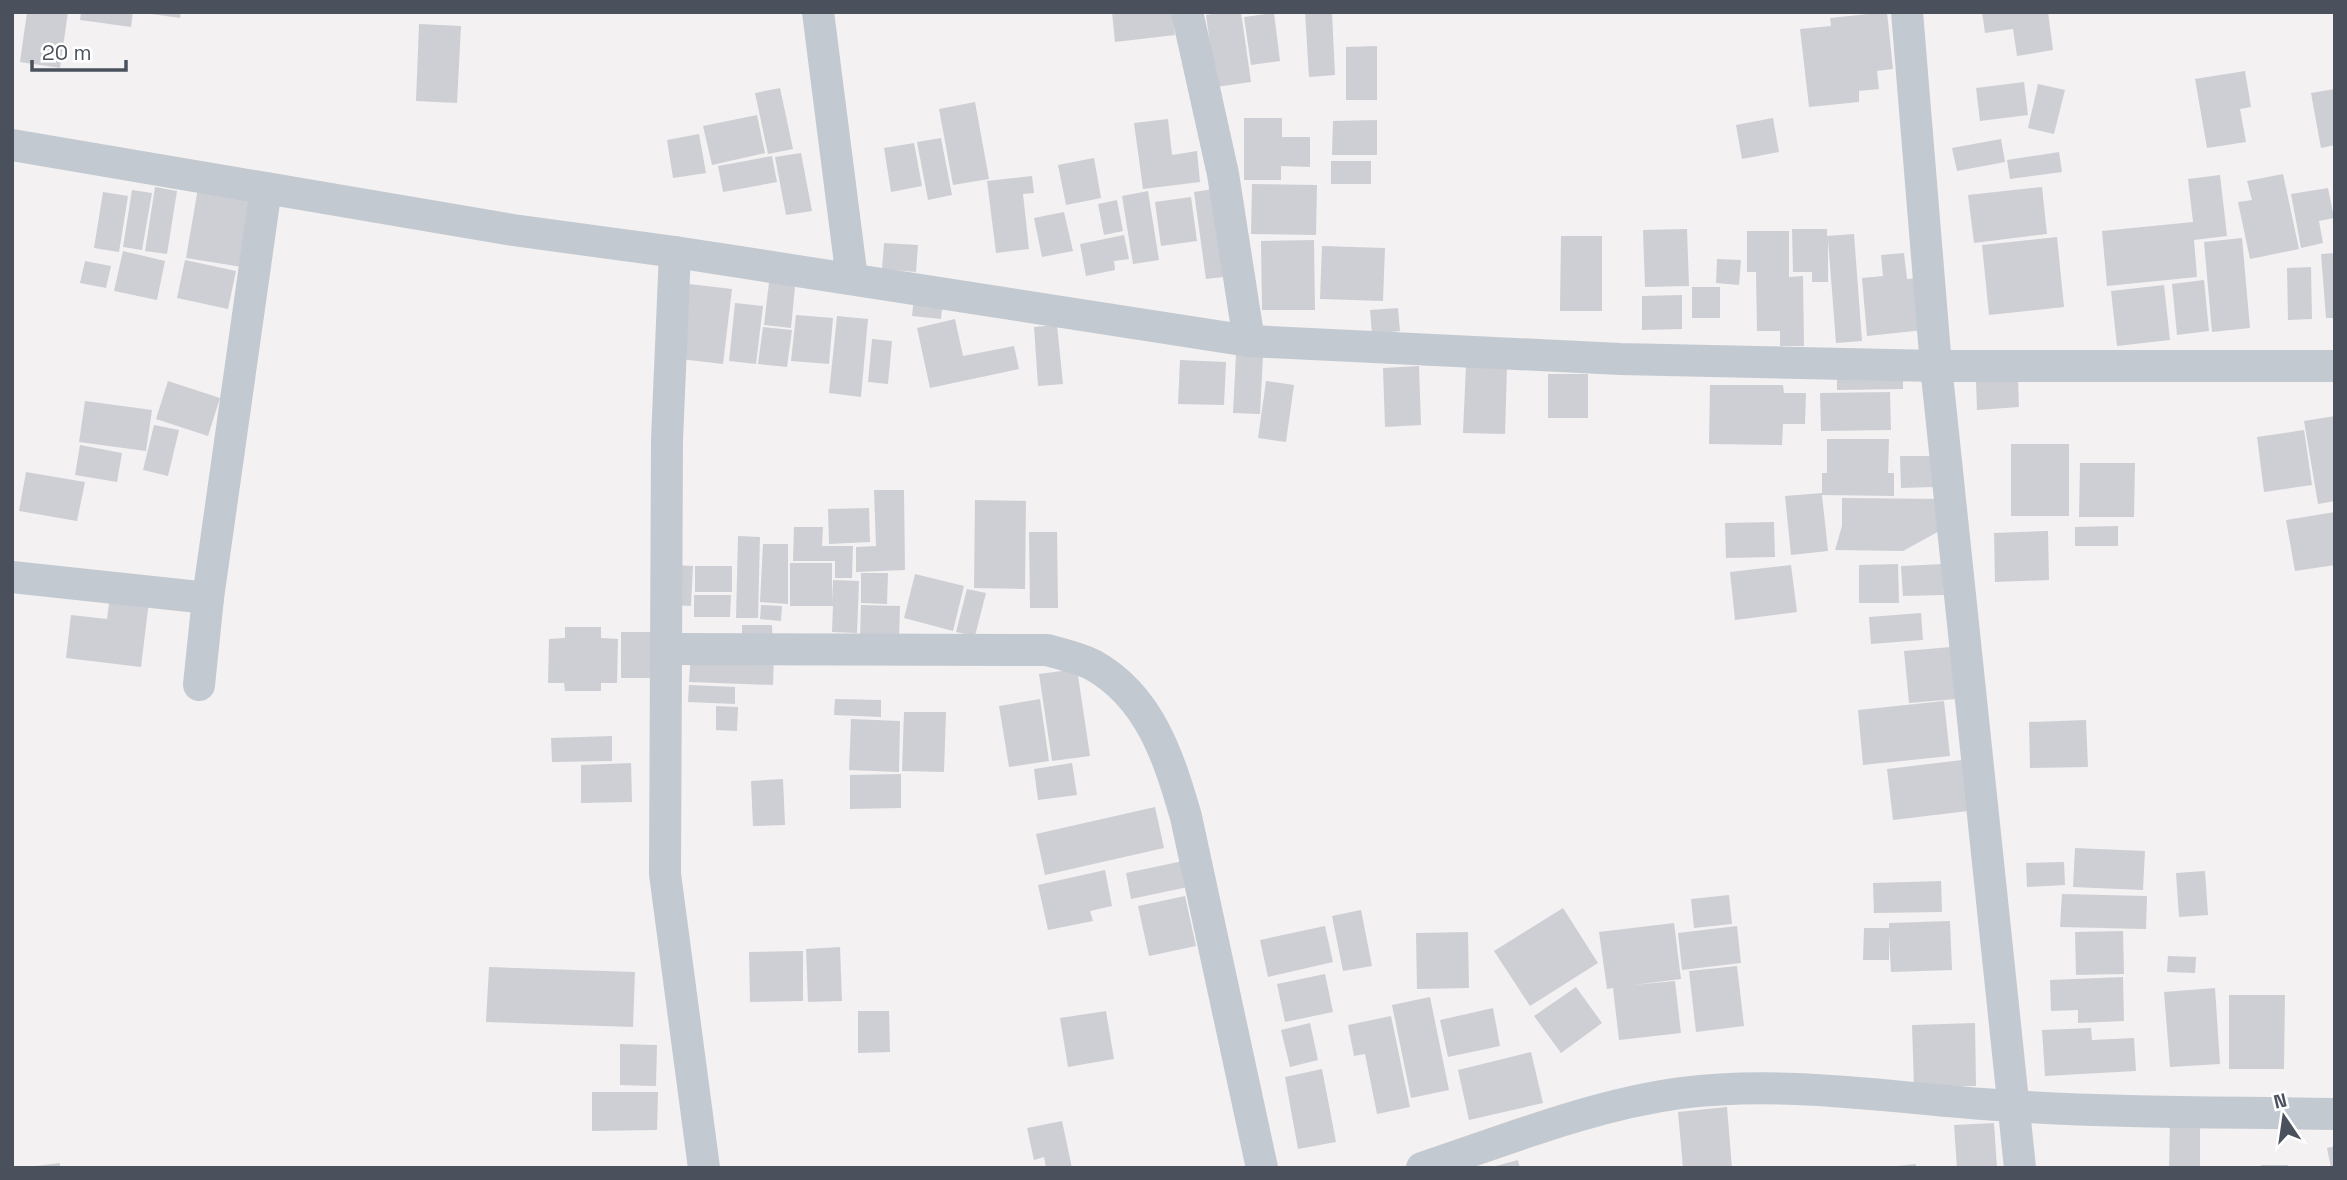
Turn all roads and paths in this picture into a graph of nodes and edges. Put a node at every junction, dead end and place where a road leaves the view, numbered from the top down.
1 (818, 12) edge
2 (1187, 12) edge
3 (1907, 12) edge
4 (12, 145) edge
5 (266, 188) junction
6 (675, 252) junction
7 (852, 279) junction
8 (1250, 341) junction
9 (1936, 366) junction
10 (2335, 366) edge
11 (12, 577) edge
12 (208, 598) junction
13 (666, 649) junction
14 (199, 685) dead end
15 (2013, 1107) junction
16 (2335, 1114) edge
17 (704, 1168) edge
18 (1262, 1168) edge
19 (1422, 1168) edge
20 (2020, 1168) edge

1 - 7 street
2 - 8 street
3 - 9 street
4 - 5 street
5 - 6 street
5 - 12 street
6 - 7 street
6 - 13 street
7 - 8 street
8 - 9 street
9 - 10 street
9 - 15 street
11 - 12 street
12 - 14 street
13 - 17 street
13 - 18 street
15 - 16 street
15 - 19 street
15 - 20 street

